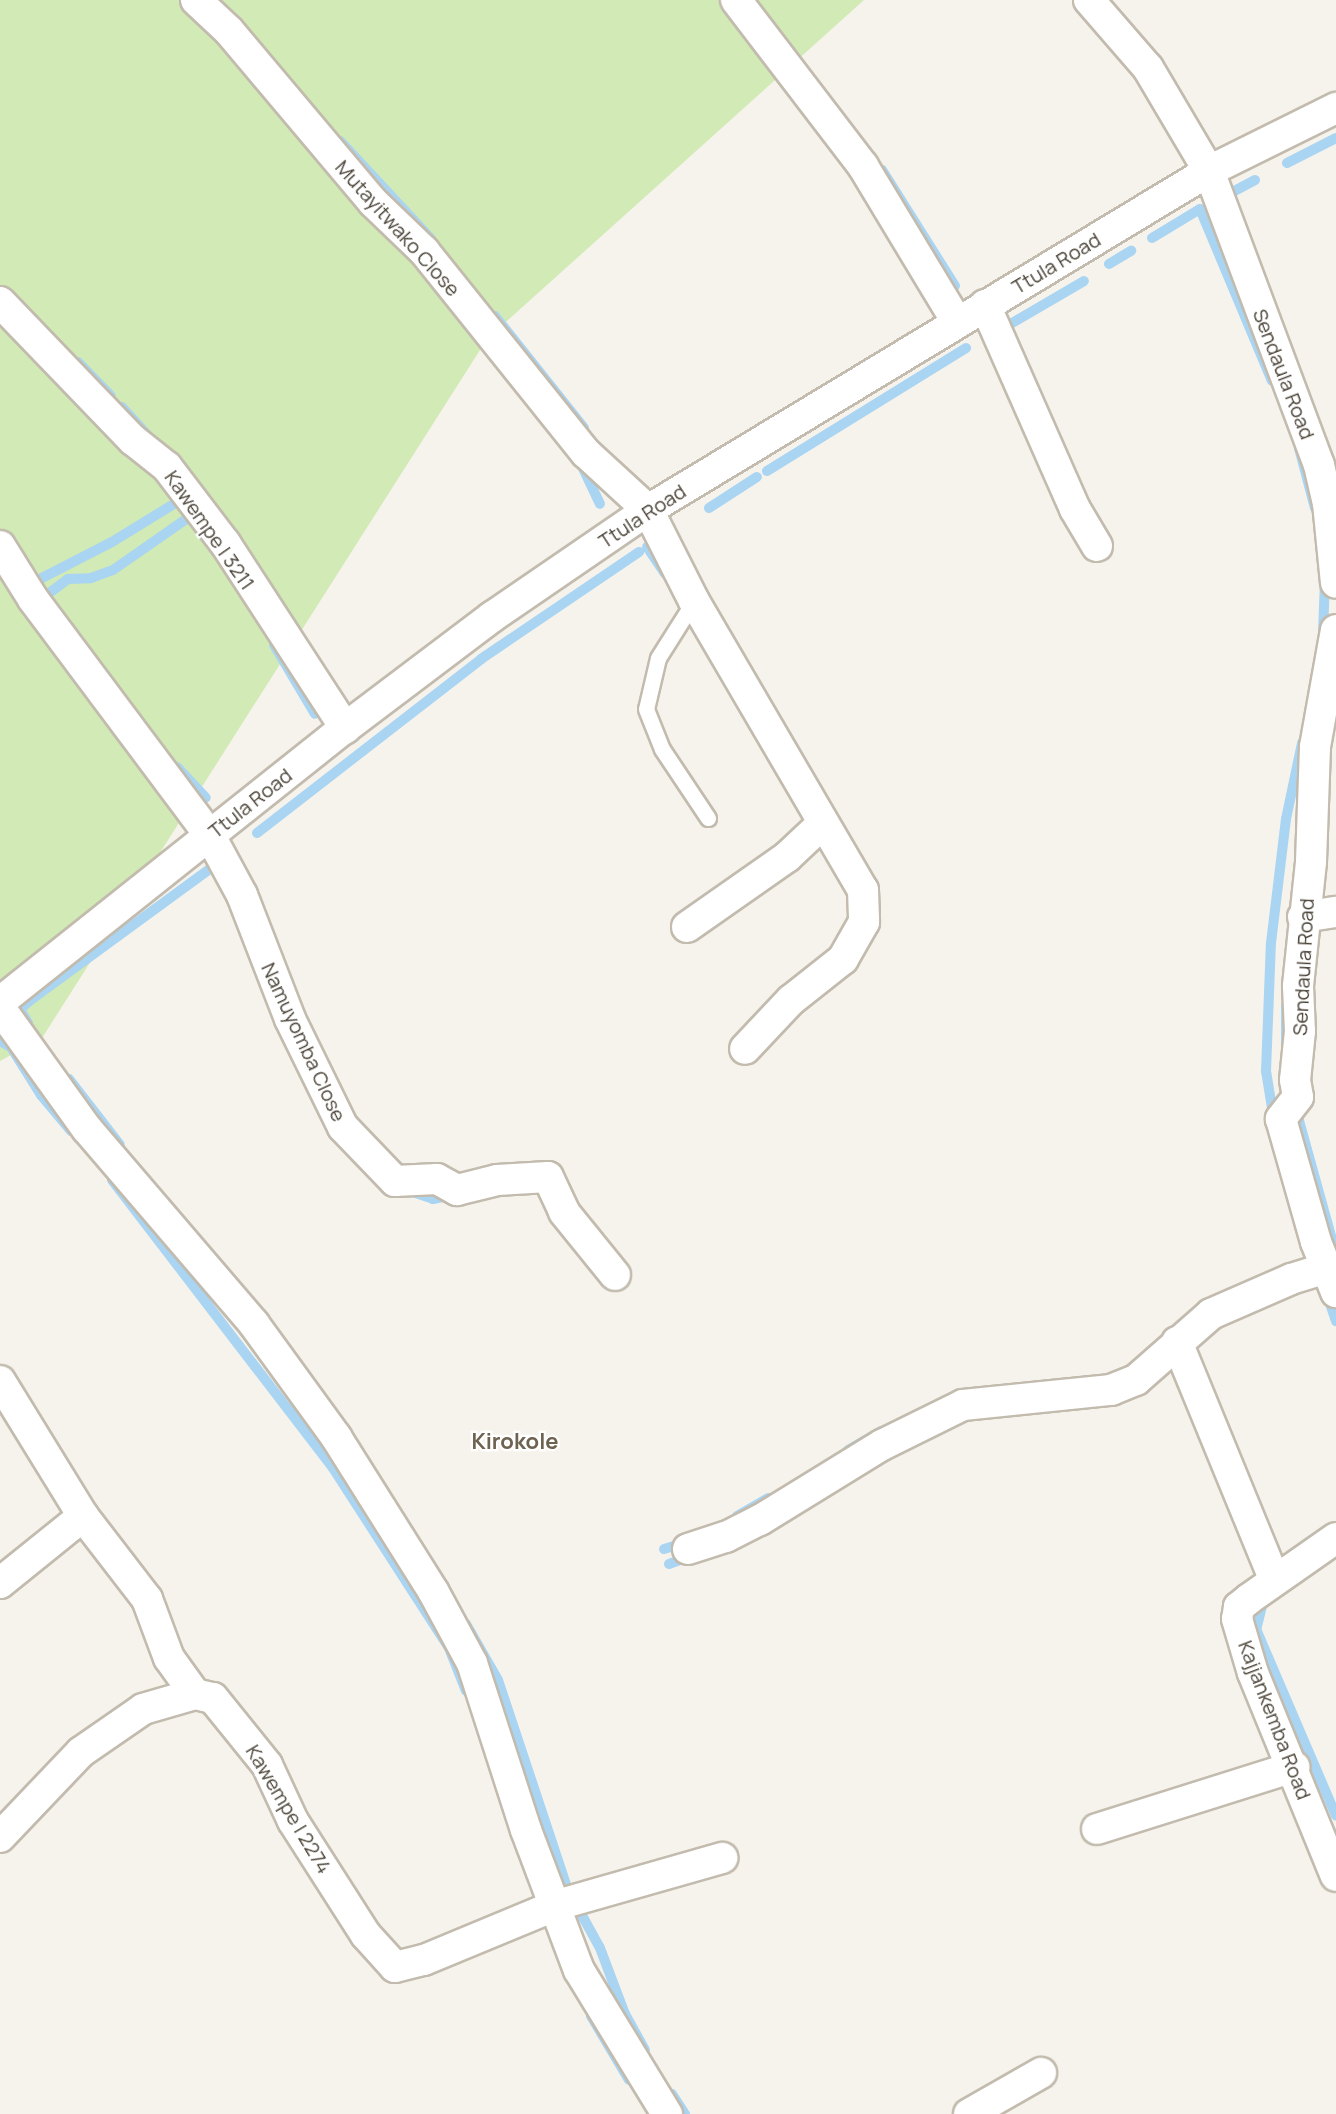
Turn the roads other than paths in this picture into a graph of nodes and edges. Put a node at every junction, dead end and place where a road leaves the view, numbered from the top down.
1 (196, 0) edge
2 (736, 0) edge
3 (1089, 0) edge
4 (1336, 108) edge
5 (1209, 171) junction
6 (0, 302) edge
7 (986, 305) junction
8 (957, 322) junction
9 (648, 510) junction
10 (0, 546) edge
11 (1097, 546) dead end
12 (1336, 583) edge
13 (694, 601) junction
14 (1336, 630) edge
15 (345, 728) junction
16 (708, 818) dead end
17 (822, 824) junction
18 (209, 834) junction
19 (1336, 912) edge
20 (1303, 917) junction
21 (687, 927) dead end
22 (0, 1002) edge
23 (0, 1008) edge
24 (745, 1049) dead end
25 (615, 1275) dead end
26 (1331, 1280) edge
27 (1177, 1342) junction
28 (0, 1381) edge
29 (83, 1516) junction
30 (1336, 1538) edge
31 (688, 1549) dead end
32 (1274, 1579) junction
33 (0, 1582) edge
34 (195, 1694) junction
35 (1294, 1767) junction
36 (1097, 1829) dead end
37 (0, 1837) edge
38 (722, 1858) dead end
39 (1336, 1876) edge
40 (557, 1905) junction
41 (1041, 2073) dead end
42 (667, 2114) edge
43 (969, 2114) edge

1 - 9 street, Mutayitwako Close
2 - 8 street
3 - 5 street, Sendaula Road
4 - 5 street, Ttula Road
5 - 7 street, Ttula Road
5 - 12 street, Sendaula Road
6 - 15 street, Kawempe I 3211
7 - 8 street, Ttula Road
7 - 11 street
8 - 9 street, Ttula Road
9 - 13 street
9 - 15 street, Ttula Road
10 - 18 street
13 - 16 lane
13 - 17 street
14 - 20 street, Sendaula Road
15 - 18 street, Ttula Road
17 - 21 street
17 - 24 street
18 - 22 street, Ttula Road
18 - 25 street, Namuyomba Close
19 - 20 street
20 - 26 street, Sendaula Road
23 - 40 street
26 - 27 street
27 - 31 street
27 - 32 street
28 - 29 street
29 - 33 street
29 - 34 street
30 - 32 street, Kajjankemba Road
32 - 35 street, Kajjankemba Road
34 - 37 street
34 - 40 street, Kawempe I 2274
35 - 36 street
35 - 39 street, Kajjankemba Road
38 - 40 street
40 - 42 street
41 - 43 street

